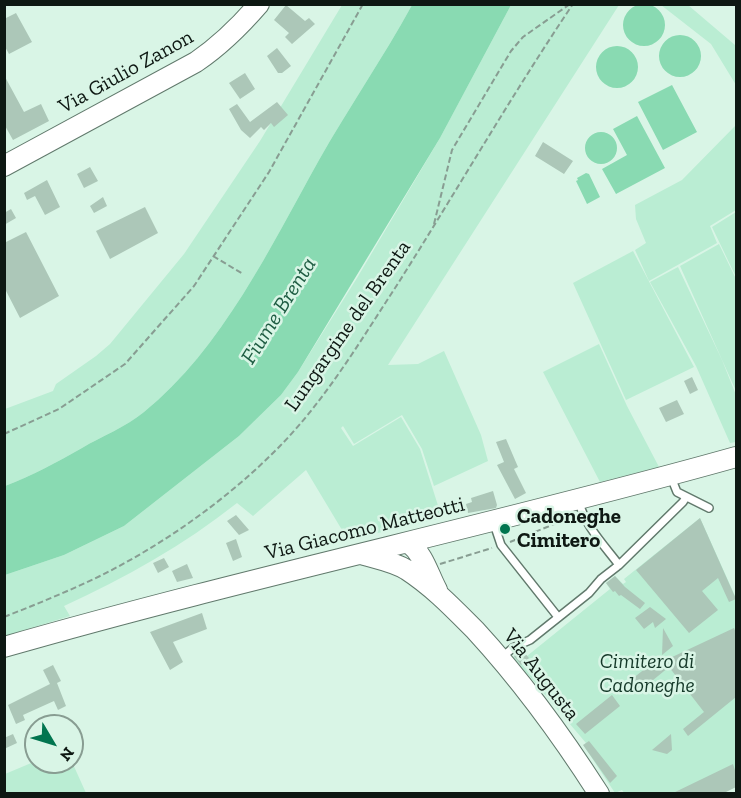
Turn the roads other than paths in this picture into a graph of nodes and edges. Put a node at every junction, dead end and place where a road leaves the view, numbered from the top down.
1 (259, 4) edge
2 (4, 166) edge
3 (736, 456) edge
4 (670, 475) junction
5 (686, 497) junction
6 (578, 500) junction
7 (709, 508) dead end
8 (494, 522) junction
9 (436, 536) junction
10 (409, 543) junction
11 (361, 555) junction
12 (619, 565) junction
13 (422, 566) junction
14 (558, 617) junction
15 (4, 647) edge
16 (500, 658) junction
17 (599, 794) edge

1 - 2 main road, Via Giulio Zanon
3 - 4 main road, Via Giacomo Matteotti
4 - 5 lane
4 - 6 main road, Via Giacomo Matteotti
5 - 7 lane
5 - 12 lane
6 - 8 main road, Via Giacomo Matteotti
6 - 12 lane
8 - 9 main road, Via Giacomo Matteotti
8 - 14 lane
9 - 10 main road, Via Giacomo Matteotti
9 - 13 main road
10 - 11 main road, Via Giacomo Matteotti
10 - 13 main road, Via Augusta
11 - 13 main road
11 - 15 main road, Via Giacomo Matteotti
12 - 14 lane
13 - 16 main road, Via Augusta
14 - 16 lane
16 - 17 main road, Via Augusta

